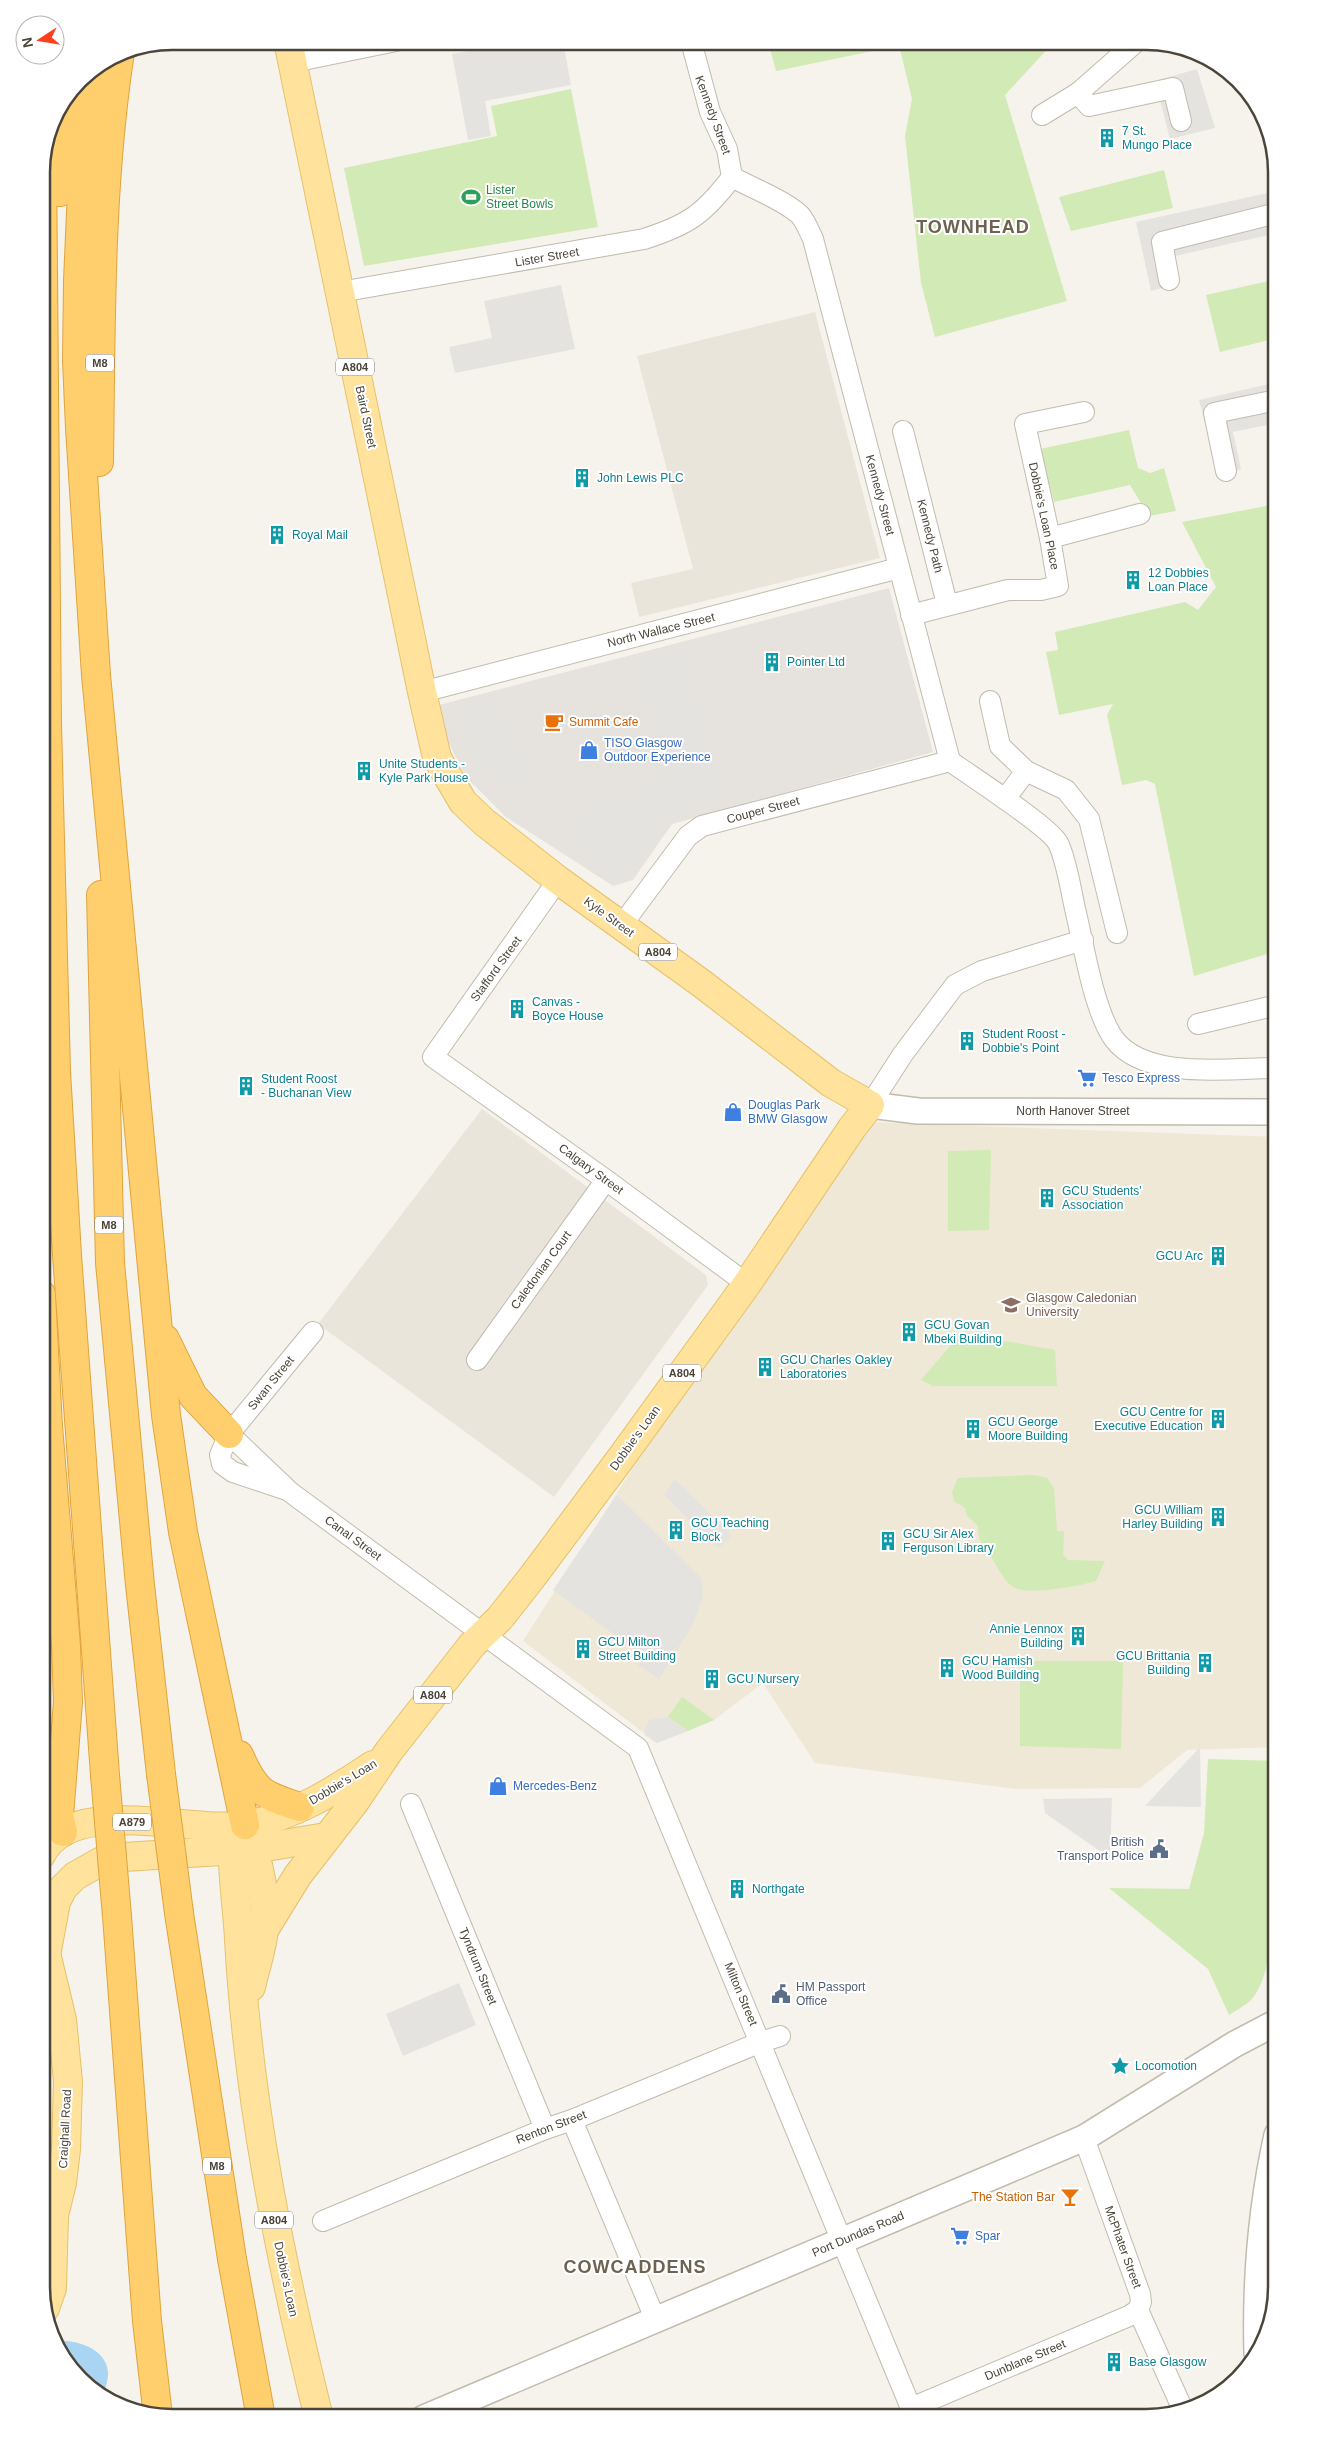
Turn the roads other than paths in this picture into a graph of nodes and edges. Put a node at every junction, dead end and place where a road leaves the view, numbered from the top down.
1 (309, 50) edge
2 (693, 50) edge
3 (1127, 50) edge
4 (290, 52) edge
5 (119, 62) edge
6 (90, 81) edge
7 (1078, 93) junction
8 (1042, 115) dead end
9 (62, 120) edge
10 (1181, 122) dead end
11 (732, 177) junction
12 (1268, 215) edge
13 (1169, 280) dead end
14 (340, 292) junction
15 (1268, 402) edge
16 (1084, 412) dead end
17 (903, 431) dead end
18 (1226, 471) dead end
19 (50, 507) edge
20 (1140, 514) dead end
21 (1050, 538) junction
22 (899, 568) junction
23 (947, 604) junction
24 (911, 614) junction
25 (96, 675) junction
26 (432, 690) junction
27 (990, 701) dead end
28 (950, 761) junction
29 (1026, 771) junction
30 (454, 789) joint
31 (1005, 799) junction
32 (50, 840) edge
33 (558, 880) junction
34 (622, 926) junction
35 (1117, 933) dead end
36 (1082, 940) junction
37 (1268, 1007) edge
38 (1198, 1024) dead end
39 (433, 1057) joint
40 (1268, 1068) edge
41 (870, 1105) junction
42 (1268, 1112) edge
43 (606, 1180) junction
44 (747, 1284) junction
45 (156, 1319) junction
46 (313, 1332) dead end
47 (477, 1360) dead end
48 (229, 1434) junction
49 (50, 1450) edge
50 (290, 1492) junction
51 (484, 1634) junction
52 (224, 1722) junction
53 (384, 1758) junction
54 (411, 1804) dead end
55 (300, 1808) junction
56 (61, 1824) junction
57 (326, 1837) junction
58 (241, 1838) junction
59 (50, 1844) edge
60 (107, 1858) junction
61 (50, 1922) edge
62 (264, 1930) junction
63 (50, 1967) edge
64 (244, 2020) junction
65 (1268, 2027) edge
66 (780, 2036) dead end
67 (761, 2042) junction
68 (572, 2120) junction
69 (545, 2128) junction
70 (1084, 2138) junction
71 (1268, 2179) edge
72 (50, 2208) edge
73 (323, 2221) dead end
74 (840, 2241) junction
75 (50, 2258) edge
76 (50, 2293) edge
77 (1138, 2310) junction
78 (656, 2321) junction
79 (1257, 2336) edge
80 (1177, 2405) edge
81 (157, 2408) edge
82 (260, 2409) edge
83 (317, 2409) edge
84 (446, 2409) edge
85 (911, 2409) edge
86 (922, 2409) edge

1 - 4 street
2 - 11 street, Kennedy Street
3 - 7 street
4 - 14 main road, Baird Street / A804
5 - 25 highway, M8
6 - 25 highway, M8
7 - 8 street
7 - 10 street
9 - 19 highway
11 - 14 street, Lister Street
11 - 22 street, Kennedy Street
12 - 13 street
14 - 26 main road, Baird Street / A804
15 - 18 street
16 - 21 street, Dobbie's Loan Place
17 - 23 street, Kennedy Path
20 - 21 street
21 - 23 street, Dobbie's Loan Place
22 - 24 street, Kennedy Street
22 - 26 street, North Wallace Street
23 - 24 street
24 - 28 street, Kennedy Street
25 - 45 highway
25 - 82 highway, M8, bridge
26 - 30 main road, Baird Street / A804
27 - 29 street
28 - 31 street
28 - 34 street, Couper Street
29 - 31 street
29 - 35 street
30 - 33 main road, Kyle Street / A804
31 - 36 street
32 - 81 highway, bridge
33 - 34 main road, Kyle Street / A804
33 - 39 street, Stafford Street
34 - 41 main road, Kyle Street / A804
36 - 40 street
36 - 41 street
37 - 38 street
39 - 43 street, Calgary Street
41 - 42 street, North Hanover Street
41 - 44 main road, Dobbie's Loan / A804
43 - 44 street, Calgary Street
43 - 47 street, Caledonian Court
44 - 51 main road, Dobbie's Loan / A804
45 - 48 highway
45 - 52 highway
46 - 48 street, Swan Street
48 - 50 street, Canal Street
48 - 50 street, Swan Street
49 - 56 highway
50 - 51 street, Canal Street
51 - 53 main road, Dobbie's Loan / A804
51 - 67 street, Milton Street
52 - 55 highway
52 - 58 highway
53 - 55 main road, Dobbie's Loan / A804
53 - 57 main road, Dobbie's Loan / A804
54 - 69 street, Tyndrum Street
55 - 58 main road, Dobbie's Loan / A804
56 - 58 main road, A879
56 - 59 main road, A879
56 - 60 main road
57 - 58 main road, A879
57 - 62 main road, Dobbie's Loan / A804
58 - 60 main road, Craighall Road / A879
58 - 62 main road, Dobbie's Loan / A804
58 - 64 main road, Dobbie's Loan / A804
60 - 61 main road, Craighall Road / A879
62 - 64 main road, Dobbie's Loan / A804
63 - 72 main road, Craighall Road / A879
64 - 83 main road, Dobbie's Loan / A804
65 - 70 street, Port Dundas Road
66 - 67 street, Renton Street
67 - 68 street, Renton Street
67 - 74 street, Milton Street
68 - 69 street, Renton Street
68 - 78 street
69 - 73 street, Renton Street
70 - 74 street, Port Dundas Road
70 - 77 street, McPhater Street
71 - 79 street
74 - 78 street, Port Dundas Road
74 - 85 street, Milton Street
75 - 76 main road, Craighall Road / A879
77 - 80 street, McPhater Street
77 - 86 street, Dunblane Street
78 - 84 street, Port Dundas Road

